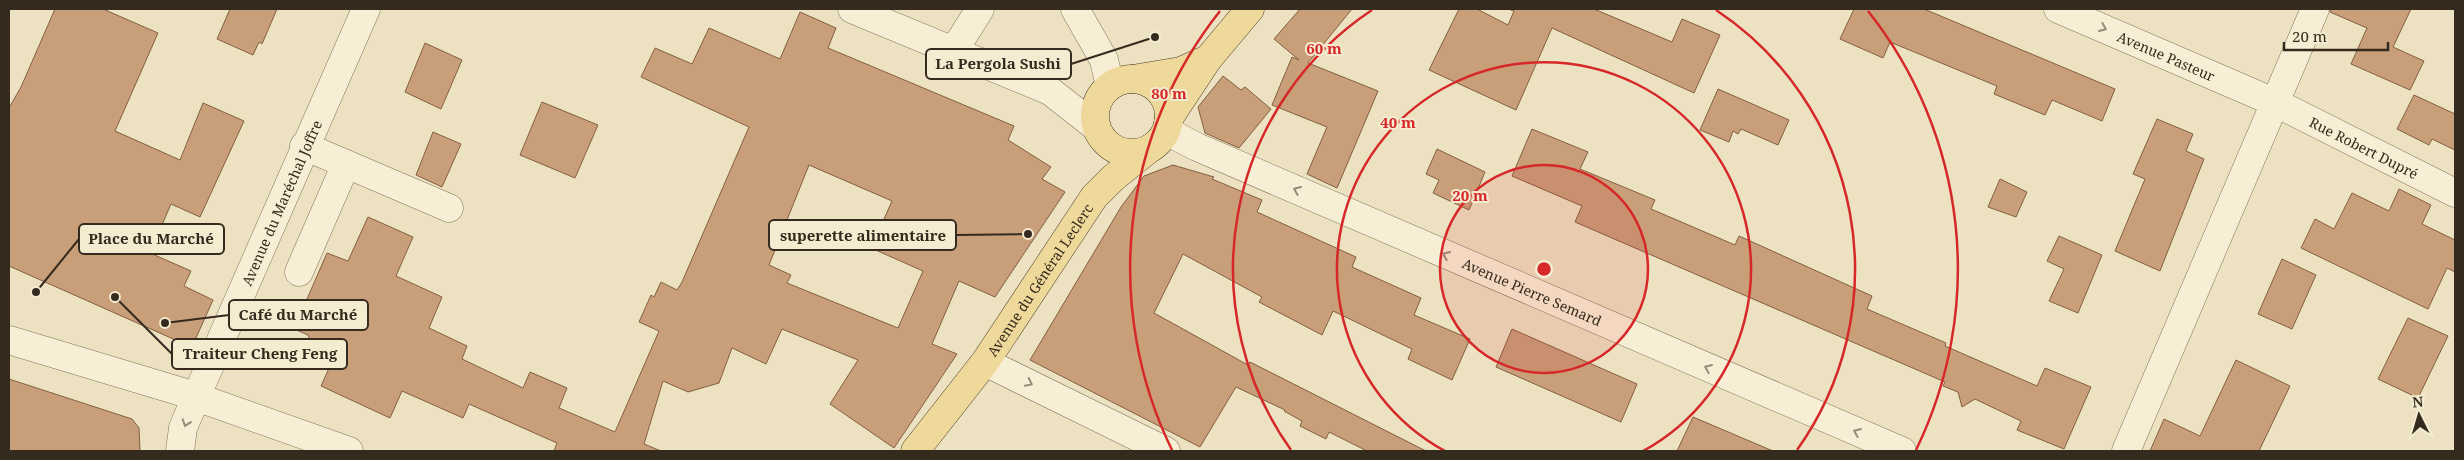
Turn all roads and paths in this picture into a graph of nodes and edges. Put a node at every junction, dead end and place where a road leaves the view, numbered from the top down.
1 (366, 9) edge
2 (852, 9) edge
3 (980, 9) edge
4 (1075, 9) edge
5 (1250, 9) edge
6 (2058, 9) edge
7 (2315, 9) edge
8 (953, 52) junction
9 (1208, 59) junction
10 (1115, 85) junction
11 (1050, 91) junction
12 (2274, 102) junction
13 (1168, 121) junction
14 (1098, 130) junction
15 (304, 146) junction
16 (1149, 149) junction
17 (346, 164) junction
18 (2455, 193) edge
19 (1094, 197) junction
20 (449, 208) dead end
21 (299, 272) dead end
22 (9, 340) edge
23 (986, 362) junction
24 (196, 397) junction
25 (180, 451) edge
26 (346, 451) edge
27 (915, 451) edge
28 (937, 451) edge
29 (1166, 451) edge
30 (1902, 451) edge
31 (2126, 451) edge

1 - 15 street, Avenue du Maréchal Joffre
2 - 8 street
3 - 8 street
4 - 10 street
5 - 9 main road
6 -> 12 street, Avenue Pasteur
7 - 12 street
8 - 11 street
9 - 10 main road
9 - 13 main road
10 - 11 street
10 - 13 main road
10 - 14 main road
11 - 14 street
12 - 18 street, Rue Robert Dupré
12 - 31 street
13 - 16 main road
30 -> 13 street, Avenue Pierre Semard
14 - 16 main road
14 - 19 main road, Avenue du Général Leclerc
15 - 17 street
15 - 24 street, Avenue du Maréchal Joffre
16 - 19 main road, Avenue du Général Leclerc
17 - 20 street
17 - 21 street
19 - 23 main road, Avenue du Général Leclerc
22 - 24 street
23 - 27 main road, Avenue du Général Leclerc
23 - 28 main road, Avenue du Général Leclerc
23 -> 29 street
24 -> 25 street, Avenue du Maréchal Joffre
24 - 26 street

